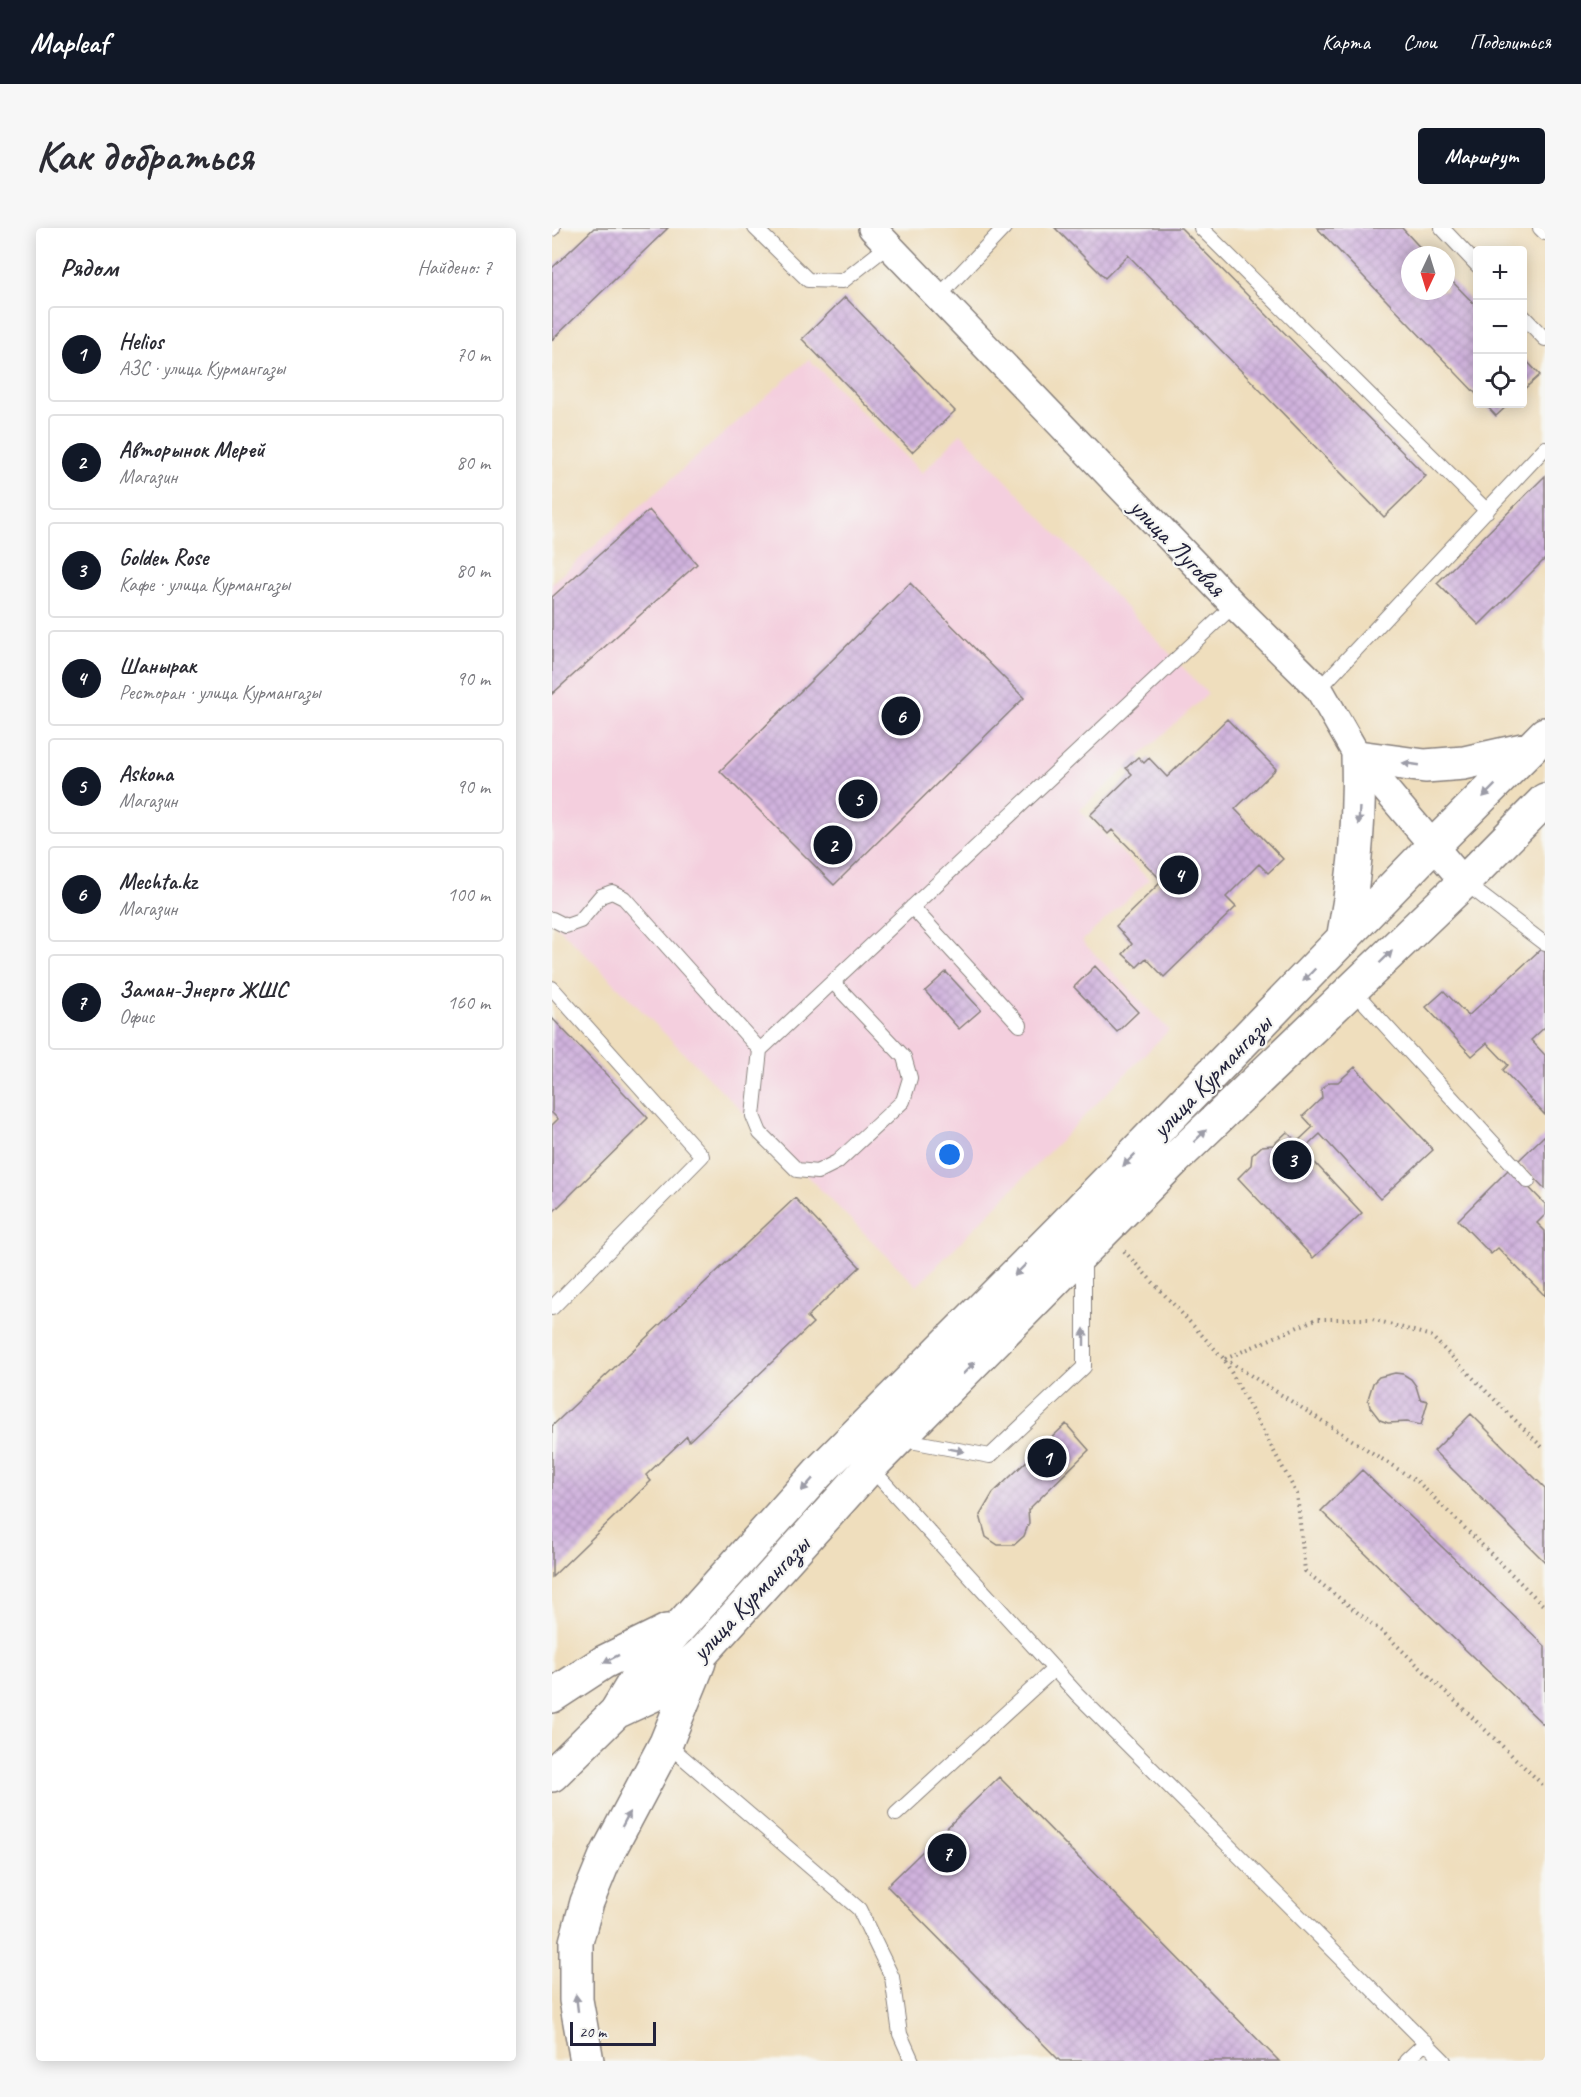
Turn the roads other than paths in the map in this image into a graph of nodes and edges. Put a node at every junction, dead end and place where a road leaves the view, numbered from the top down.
1 (755, 228) edge
2 (1004, 228) edge
3 (1201, 228) edge
4 (1442, 228) edge
5 (1540, 228) edge
6 (1545, 233) edge
7 (881, 236) edge
8 (1473, 261) edge
9 (939, 296) junction
10 (1527, 320) edge
11 (1545, 339) edge
12 (1545, 448) edge
13 (1487, 511) junction
14 (1234, 605) junction
15 (1319, 689) junction
16 (1538, 741) edge
17 (1358, 757) junction
18 (1545, 800) edge
19 (1434, 845) junction
20 (1464, 882) junction
21 (912, 907) junction
22 (552, 919) edge
23 (1343, 940) junction
24 (1545, 944) edge
25 (833, 982) junction
26 (552, 988) edge
27 (1352, 989) junction
28 (1020, 1024) dead end
29 (760, 1050) junction
30 (1231, 1055) junction
31 (1256, 1081) junction
32 (1528, 1180) dead end
33 (1077, 1247) junction
34 (552, 1308) edge
35 (875, 1416) junction
36 (898, 1439) junction
37 (870, 1467) junction
38 (682, 1624) junction
39 (703, 1653) junction
40 (1054, 1670) junction
41 (552, 1696) edge
42 (616, 1712) junction
43 (666, 1743) junction
44 (552, 1775) edge
45 (896, 1814) dead end
46 (1426, 2042) junction
47 (587, 2061) edge
48 (912, 2061) edge
49 (1406, 2061) edge
50 (1444, 2061) edge

1 - 7 lane
2 - 9 lane
3 - 13 lane
4 - 8 lane
5 - 6 lane
7 - 9 street, улица Луговая
9 - 14 street, улица Луговая
10 - 11 lane
12 - 13 lane
13 - 15 lane
14 - 15 street, улица Луговая
14 - 21 lane
15 - 17 street, улица Луговая
16 -> 17 main road
16 -> 19 main road, улица Курмангазы
17 - 19 street, улица Луговая
17 -> 23 main road
18 - 20 main road, улица Курмангазы
19 - 20 street, улица Луговая
19 - 23 main road, улица Курмангазы
20 - 24 lane
27 -> 20 main road, улица Курмангазы
21 - 25 lane
21 - 28 lane
22 - 29 lane
23 -> 30 main road, улица Курмангазы
25 - 29 lane
25 - 29 lane
26 - 34 lane
27 - 31 main road, улица Курмангазы
27 - 32 lane
30 - 31 main road
30 -> 33 main road, улица Курмангазы
33 -> 31 main road, улица Курмангазы
33 -> 35 main road, улица Курмангазы
36 -> 33 main road, улица Курмангазы
36 -> 33 lane
35 - 36 main road
35 -> 38 main road, улица Курмангазы
36 - 37 main road, улица Курмангазы
37 - 39 main road, улица Курмангазы
37 - 40 lane
38 -> 41 main road
38 - 42 main road, улица Курмангазы
39 - 42 main road, улица Курмангазы
39 - 43 main road
40 - 45 lane
40 - 46 lane
42 - 44 main road, улица Курмангазы
47 -> 43 main road
43 - 48 lane
46 - 49 lane
46 - 50 lane

